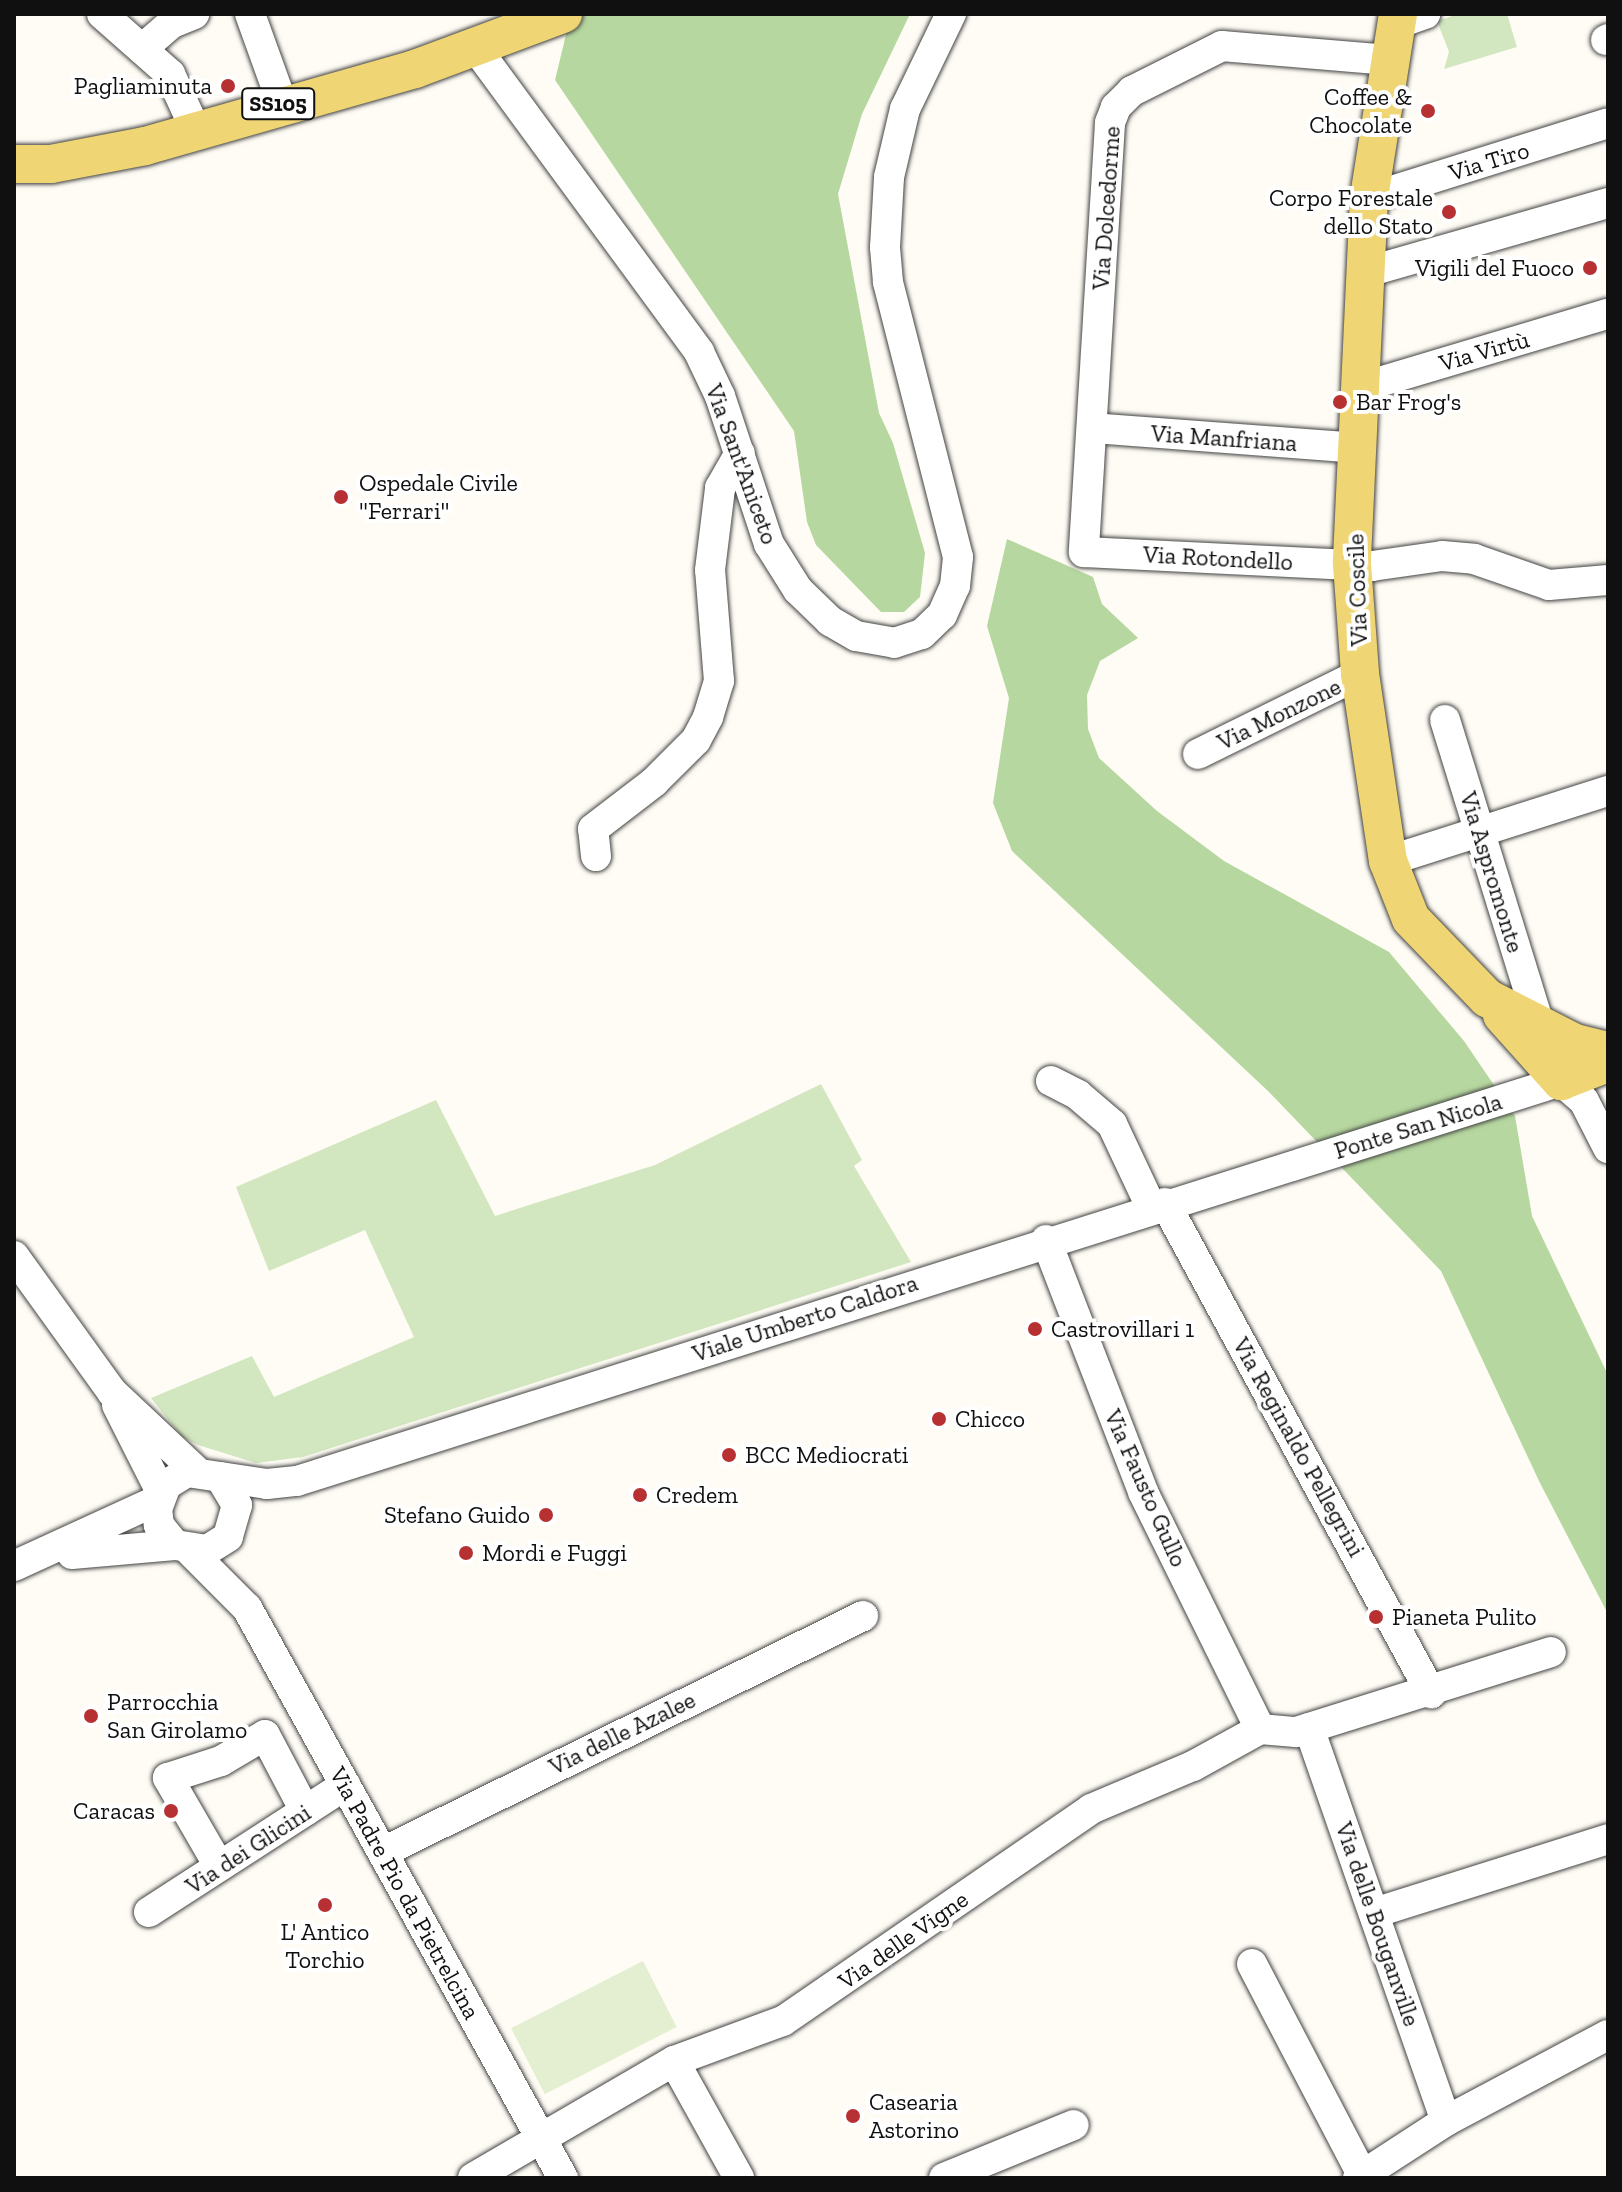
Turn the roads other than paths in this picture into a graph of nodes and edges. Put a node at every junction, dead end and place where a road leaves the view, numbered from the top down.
1 (102, 14) edge
2 (194, 14) edge
3 (250, 14) edge
4 (563, 14) edge
5 (951, 14) edge
6 (1402, 28) edge
7 (488, 40) junction
8 (142, 49) junction
9 (282, 103) junction
10 (1608, 123) edge
11 (196, 131) junction
12 (14, 164) edge
13 (51, 164) junction
14 (14, 181) edge
15 (1369, 198) junction
16 (1608, 203) edge
17 (1367, 272) junction
18 (1608, 314) edge
19 (1359, 388) junction
20 (1092, 428) junction
21 (1357, 448) junction
22 (740, 453) junction
23 (1084, 552) joint
24 (1352, 564) junction
25 (1608, 580) edge
26 (1360, 674) junction
27 (1445, 720) dead end
28 (1198, 754) dead end
29 (1608, 791) edge
30 (1479, 832) junction
31 (596, 856) dead end
32 (1388, 861) junction
33 (1487, 998) junction
34 (1539, 1023) junction
35 (1608, 1051) edge
36 (1608, 1063) edge
37 (1051, 1081) dead end
38 (1561, 1081) junction
39 (1608, 1148) edge
40 (1315, 1157) joint
41 (1158, 1205) junction
42 (1046, 1240) junction
43 (14, 1256) edge
44 (112, 1392) junction
45 (208, 1474) junction
46 (297, 1481) junction
47 (160, 1496) junction
48 (234, 1526) junction
49 (183, 1548) junction
50 (26, 1562) edge
51 (247, 1608) junction
52 (863, 1616) dead end
53 (1551, 1652) dead end
54 (1431, 1693) junction
55 (1309, 1728) junction
56 (1260, 1729) junction
57 (345, 1785) junction
58 (305, 1811) junction
59 (1608, 1839) edge
60 (383, 1852) junction
61 (219, 1866) junction
62 (149, 1912) dead end
63 (1374, 1913) junction
64 (1252, 1964) dead end
65 (1608, 2035) edge
66 (674, 2061) junction
67 (1446, 2121) junction
68 (1074, 2125) dead end
69 (539, 2137) junction
70 (1362, 2177) edge
71 (473, 2178) edge
72 (563, 2178) edge
73 (739, 2178) edge
74 (944, 2178) edge

1 - 8 street
2 - 8 street
3 - 9 street
4 - 7 main road, SS105
5 - 22 street, Via Sant'Aniceto
6 - 15 main road, Via Coscile
6 - 20 street, Via Dolcedorme
7 - 9 main road, SS105
7 - 22 street, Via Sant'Aniceto
8 - 11 street
9 - 11 main road, SS105
10 - 15 street, Via Tiro
11 - 13 main road, SS105
12 - 13 main road, SS105
13 - 14 main road, SS105
15 - 17 main road, Via Coscile
16 - 17 street
17 - 19 main road, Via Coscile
18 - 19 street, Via Virtù
19 - 21 main road, Via Coscile
20 - 21 street, Via Manfriana
20 - 23 street, Via Dolcedorme
21 - 24 main road, Via Coscile
22 - 31 street
23 - 24 street, Via Rotondello
24 - 25 street, Via Rotondello
24 - 26 main road, Via Coscile
26 - 28 street, Via Monzone
26 - 32 main road, Via Coscile
27 - 30 street, Via Aspromonte
29 - 30 street
30 - 32 street
30 - 34 street, Via Aspromonte
32 - 33 main road, Via Coscile
33 - 34 main road, Via Coscile
33 - 38 main road
34 - 35 main road, Via Coscile
36 - 38 main road
37 - 41 street, Via Reginaldo Pellegrini
38 - 39 street
38 - 40 street, Ponte San Nicola
40 - 41 street, Viale Umberto Caldora
41 - 42 street, Viale Umberto Caldora
41 - 54 street, Via Reginaldo Pellegrini
42 - 46 street, Viale Umberto Caldora
42 - 56 street, Via Fausto Gullo
43 - 44 street
44 - 45 street
44 - 47 street
45 - 46 street, Viale Umberto Caldora
45 - 47 street
45 - 48 street
46 - 48 street, Viale Umberto Caldora
47 - 49 street
47 - 50 street
48 - 49 street
48 - 51 street, Via Padre Pio da Pietrelcina
49 - 50 street
49 - 51 street, Via Padre Pio da Pietrelcina
51 - 57 street, Via Padre Pio da Pietrelcina
52 - 60 street, Via delle Azalee
53 - 54 street
54 - 55 street
55 - 56 street
55 - 63 street, Via delle Bouganville
56 - 66 street, Via delle Vigne
57 - 58 street, Via dei Glicini
57 - 60 street, Via Padre Pio da Pietrelcina
58 - 61 street, Via dei Glicini
58 - 61 street
59 - 63 street
60 - 69 street, Via Padre Pio da Pietrelcina
61 - 62 street, Via dei Glicini
63 - 67 street, Via delle Bouganville
64 - 70 street
65 - 67 street
66 - 69 street, Via delle Vigne
66 - 73 street
67 - 70 street
68 - 74 street
69 - 71 street, Via delle Vigne
69 - 72 street, Via Padre Pio da Pietrelcina

